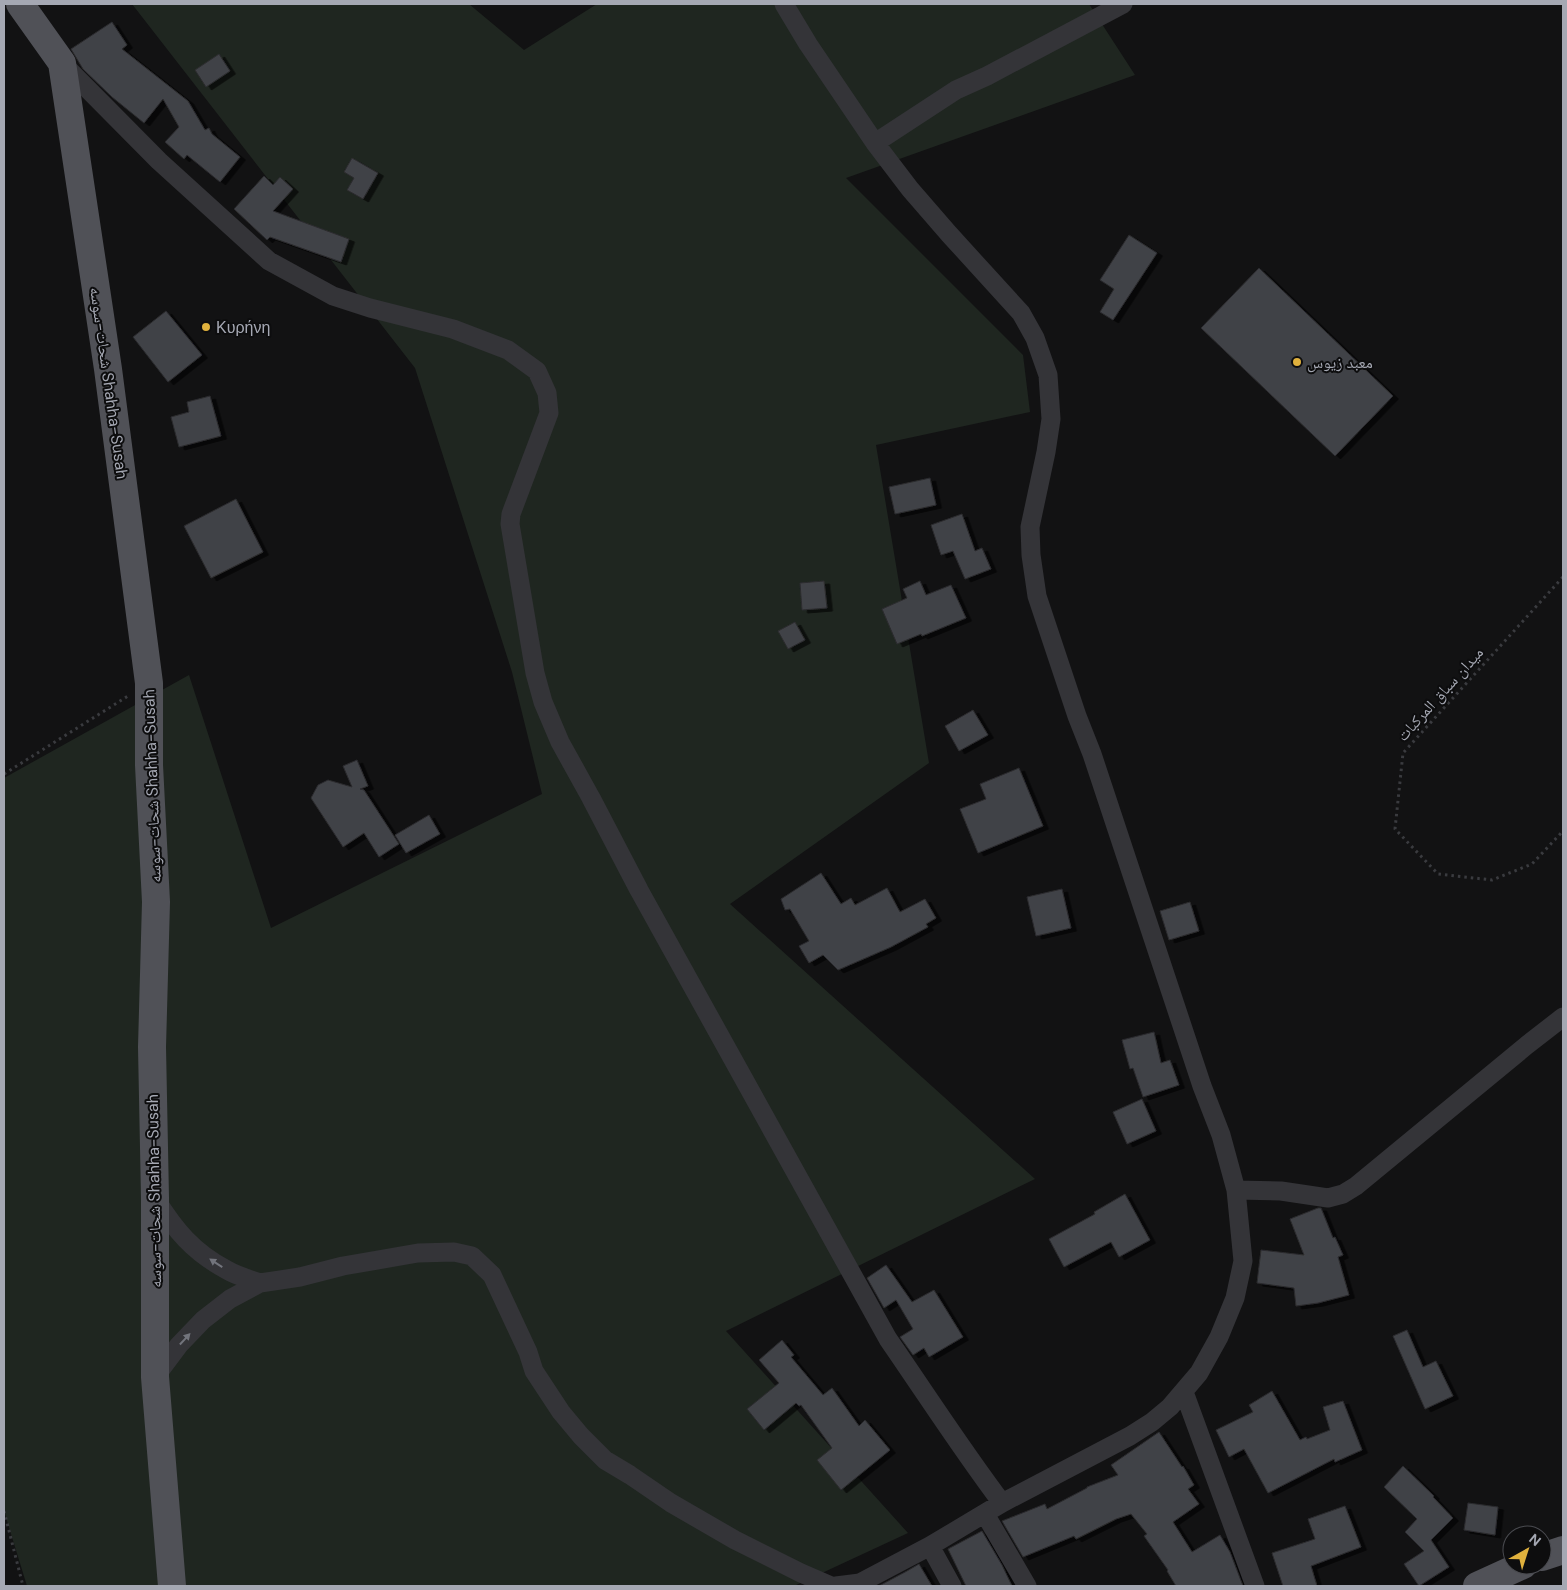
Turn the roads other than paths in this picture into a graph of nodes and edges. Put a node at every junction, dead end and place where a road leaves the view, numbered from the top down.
1 (20, 4) edge
2 (784, 4) edge
3 (1123, 4) edge
4 (62, 63) junction
5 (875, 143) junction
6 (1563, 1017) edge
7 (1236, 1190) junction
8 (154, 1198) junction
9 (260, 1283) junction
10 (155, 1377) junction
11 (1184, 1392) junction
12 (1002, 1503) junction
13 (985, 1514) junction
14 (930, 1546) junction
15 (1502, 1575) edge
16 (801, 1580) edge
17 (858, 1585) edge
18 (172, 1586) edge
19 (831, 1586) edge
20 (836, 1586) edge
21 (952, 1586) edge
22 (1027, 1586) edge
23 (1255, 1586) edge
24 (1477, 1586) edge

1 - 4 main road, شحات-سوسه Shahha-Susah
2 - 5 street
3 - 5 street
4 - 8 main road, شحات-سوسه Shahha-Susah
4 - 12 street
5 - 7 street
6 - 7 street
7 - 11 street
9 -> 8 street
8 - 10 main road, شحات-سوسه Shahha-Susah
10 -> 9 street
9 - 16 street
10 - 18 main road, شحات-سوسه Shahha-Susah
11 - 12 street
11 - 23 street
12 - 13 street
13 - 14 street
13 - 22 street
14 - 17 street
14 - 21 street
15 - 24 main road
16 - 19 street
17 - 20 street

